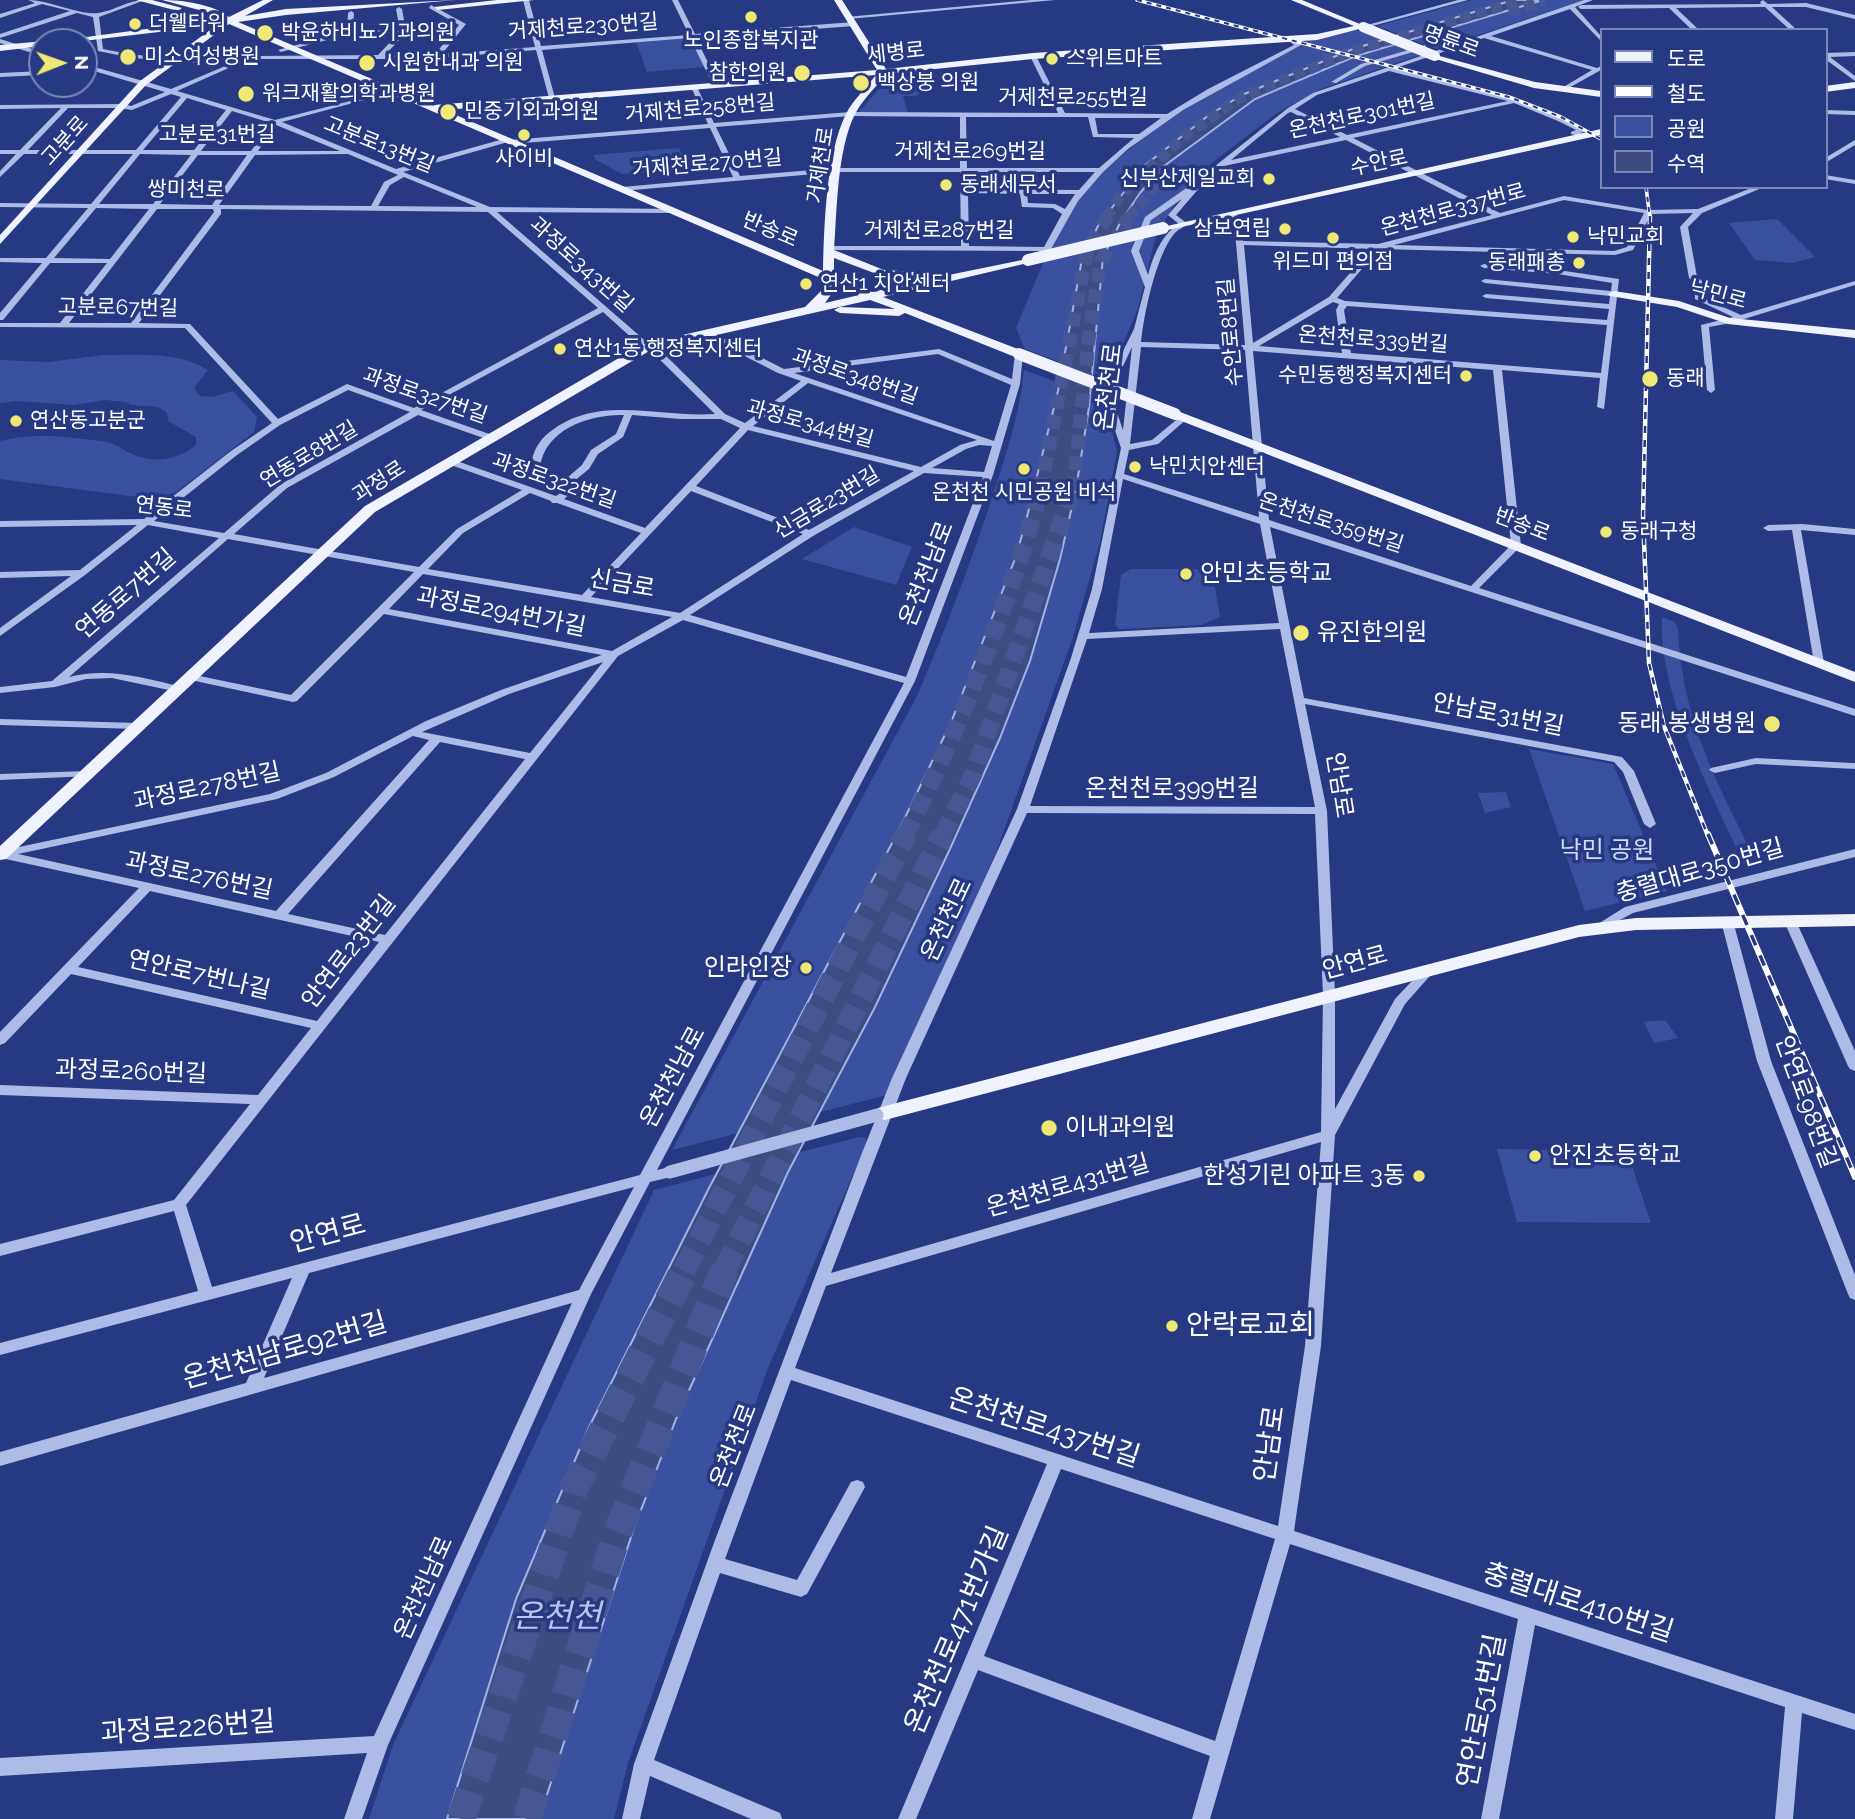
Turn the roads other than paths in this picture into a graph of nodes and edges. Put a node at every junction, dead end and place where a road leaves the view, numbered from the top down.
1 (31, 0) edge
2 (141, 0) edge
3 (166, 0) edge
4 (255, 0) edge
5 (269, 0) edge
6 (451, 0) edge
7 (528, 0) edge
8 (675, 0) edge
9 (838, 0) edge
10 (1052, 0) edge
11 (1295, 0) edge
12 (1465, 0) edge
13 (1590, 0) edge
14 (45, 1) edge
15 (1763, 2) edge
16 (1670, 6) junction
17 (351, 7) edge
18 (431, 7) junction
19 (1572, 7) junction
20 (181, 9) junction
21 (205, 9) junction
22 (399, 9) junction
23 (77, 11) junction
24 (232, 11) junction
25 (244, 12) junction
26 (283, 12) junction
27 (0, 16) edge
28 (96, 16) junction
29 (298, 16) junction
30 (1855, 17) edge
31 (851, 21) junction
32 (1530, 21) junction
33 (1363, 27) junction
34 (1694, 28) edge
35 (1792, 28) edge
36 (272, 29) junction
37 (161, 31) junction
38 (350, 32) junction
39 (403, 33) junction
40 (457, 33) junction
41 (0, 36) edge
42 (692, 36) junction
43 (1484, 36) junction
44 (100, 37) junction
45 (1600, 37) edge
46 (200, 39) junction
47 (1290, 39) junction
48 (0, 41) edge
49 (28, 45) edge
50 (16, 46) junction
51 (294, 47) junction
52 (539, 47) junction
53 (0, 48) edge
54 (28, 50) edge
55 (1855, 54) edge
56 (123, 55) junction
57 (438, 55) junction
58 (1033, 56) junction
59 (1827, 56) edge
60 (314, 57) junction
61 (380, 57) junction
62 (1827, 58) edge
63 (111, 59) dead end
64 (175, 59) junction
65 (248, 59) junction
66 (98, 67) edge
67 (1390, 69) junction
68 (1599, 69) edge
69 (883, 72) junction
70 (28, 74) edge
71 (0, 75) edge
72 (1855, 79) edge
73 (144, 83) junction
74 (716, 85) junction
75 (1855, 85) edge
76 (694, 87) junction
77 (1563, 89) junction
78 (1827, 89) edge
79 (392, 91) junction
80 (171, 92) junction
81 (1315, 94) junction
82 (1600, 94) edge
83 (186, 96) junction
84 (552, 98) junction
85 (1512, 102) junction
86 (67, 106) junction
87 (0, 107) edge
88 (12, 107) junction
89 (122, 107) junction
90 (432, 108) junction
91 (230, 109) junction
92 (1290, 110) junction
93 (1827, 112) edge
94 (1855, 113) edge
95 (850, 114) junction
96 (963, 114) junction
97 (1062, 114) junction
98 (1091, 115) junction
99 (1170, 116) junction
100 (0, 118) edge
101 (275, 122) junction
102 (712, 125) junction
103 (1600, 132) edge
104 (1141, 136) junction
105 (1580, 136) junction
106 (1347, 137) junction
107 (509, 141) junction
108 (1855, 142) edge
109 (0, 152) edge
110 (23, 152) junction
111 (81, 152) junction
112 (138, 153) junction
113 (196, 153) junction
114 (252, 153) junction
115 (353, 154) junction
116 (1827, 160) edge
117 (1220, 165) junction
118 (837, 170) junction
119 (963, 170) junction
120 (1103, 170) junction
121 (400, 173) junction
122 (1420, 173) junction
123 (0, 175) edge
124 (1827, 177) edge
125 (737, 178) junction
126 (1855, 182) edge
127 (1198, 184) junction
128 (622, 189) junction
129 (1756, 189) edge
130 (962, 191) junction
131 (1023, 191) junction
132 (1080, 192) junction
133 (0, 205) edge
134 (33, 206) junction
135 (94, 206) junction
136 (152, 207) junction
137 (216, 207) junction
138 (373, 209) junction
139 (491, 210) junction
140 (673, 211) junction
141 (1699, 211) junction
142 (1648, 212) junction
143 (1066, 213) junction
144 (1233, 214) junction
145 (1499, 215) junction
146 (1184, 224) junction
147 (0, 242) edge
148 (1240, 243) junction
149 (1377, 247) junction
150 (965, 248) junction
151 (1047, 249) joint
152 (830, 250) junction
153 (1483, 250) junction
154 (0, 260) edge
155 (49, 260) junction
156 (112, 261) junction
157 (1484, 266) junction
158 (827, 277) junction
159 (951, 278) junction
160 (1485, 281) junction
161 (1855, 283) edge
162 (1149, 286) junction
163 (1614, 294) junction
164 (871, 296) junction
165 (1486, 296) junction
166 (1332, 299) junction
167 (1344, 303) junction
168 (1613, 307) junction
169 (603, 309) junction
170 (809, 310) junction
171 (1487, 312) junction
172 (0, 318) edge
173 (927, 318) junction
174 (1733, 319) junction
175 (1611, 323) junction
176 (0, 325) edge
177 (63, 325) junction
178 (134, 325) junction
179 (1139, 326) junction
180 (706, 333) junction
181 (1855, 334) edge
182 (1139, 344) junction
183 (649, 347) junction
184 (1250, 348) junction
185 (1019, 354) junction
186 (1347, 356) junction
187 (1497, 367) junction
188 (782, 371) junction
189 (1605, 376) junction
190 (807, 380) junction
191 (1016, 384) junction
192 (1711, 390) dead end
193 (1601, 407) dead end
194 (417, 411) junction
195 (629, 412) junction
196 (722, 416) junction
197 (1180, 416) junction
198 (277, 423) junction
199 (746, 427) junction
200 (492, 438) junction
201 (998, 444) junction
202 (1259, 447) junction
203 (1125, 448) junction
204 (451, 462) junction
205 (920, 470) junction
206 (988, 475) junction
207 (1119, 475) junction
208 (569, 481) junction
209 (690, 487) junction
210 (527, 491) junction
211 (555, 500) junction
212 (1264, 521) junction
213 (146, 522) junction
214 (0, 524) edge
215 (1796, 527) junction
216 (1768, 528) dead end
217 (647, 532) junction
218 (1855, 532) edge
219 (810, 534) junction
220 (225, 537) junction
221 (1516, 546) junction
222 (322, 554) junction
223 (419, 571) junction
224 (82, 573) junction
225 (0, 575) edge
226 (1473, 589) junction
227 (584, 599) junction
228 (380, 610) junction
229 (682, 616) junction
230 (1285, 626) junction
231 (0, 633) edge
232 (1083, 636) junction
233 (614, 654) junction
234 (1819, 663) junction
235 (190, 677) junction
236 (1855, 677) edge
237 (910, 681) junction
238 (55, 684) junction
239 (178, 689) junction
240 (0, 690) edge
241 (1300, 700) junction
242 (1855, 713) edge
243 (0, 722) edge
244 (138, 726) junction
245 (412, 733) junction
246 (437, 738) junction
247 (533, 757) junction
248 (1854, 765) edge
249 (1715, 770) dead end
250 (87, 774) junction
251 (0, 777) edge
252 (1023, 809) junction
253 (1321, 811) junction
254 (1650, 824) dead end
255 (1855, 853) edge
256 (1, 854) edge
257 (147, 887) junction
258 (279, 915) junction
259 (1790, 920) junction
260 (1855, 920) edge
261 (1727, 921) junction
262 (1599, 927) junction
263 (388, 940) junction
264 (1431, 968) junction
265 (68, 969) junction
266 (1329, 995) junction
267 (320, 1026) junction
268 (0, 1040) edge
269 (1855, 1066) edge
270 (0, 1090) edge
271 (261, 1100) junction
272 (881, 1114) junction
273 (1328, 1135) junction
274 (644, 1179) junction
275 (179, 1204) junction
276 (0, 1250) edge
277 (303, 1269) junction
278 (822, 1281) junction
279 (584, 1294) junction
280 (1855, 1294) edge
281 (207, 1295) junction
282 (0, 1349) edge
283 (787, 1372) junction
284 (252, 1388) junction
285 (0, 1459) edge
286 (1056, 1461) junction
287 (857, 1487) dead end
288 (1285, 1533) junction
289 (715, 1564) junction
290 (1528, 1614) junction
291 (973, 1660) junction
292 (1794, 1702) junction
293 (1855, 1722) edge
294 (379, 1744) junction
295 (1222, 1752) junction
296 (643, 1765) junction
297 (0, 1767) edge
298 (353, 1819) edge
299 (631, 1819) edge
300 (773, 1819) edge
301 (906, 1819) edge
302 (1201, 1819) edge
303 (1490, 1819) edge
304 (1784, 1819) edge

1 - 14 street
2 - 20 main road
2 - 28 street
3 - 21 main road
4 - 24 main road
5 - 25 main road
5 - 26 main road
6 - 17 main road
7 - 18 main road
7 - 52 street
8 - 42 street
9 - 31 main road
10 - 31 street, 거제천로230번길
11 - 33 main road, 명륜로
12 - 33 street
13 - 19 street
14 - 23 street
14 - 27 street
15 - 16 street
15 - 30 street
15 - 35 street
16 - 19 street
16 - 34 street
17 - 22 main road
17 - 26 main road
17 - 29 main road
17 - 38 street
18 - 22 main road
18 - 40 street
19 - 32 street
19 - 45 street
20 - 24 main road
20 - 37 main road
21 - 24 main road
21 - 24 main road
22 - 39 street
23 - 28 street
23 - 41 street
24 - 25 main road
24 - 26 main road
24 - 29 main road
24 - 36 main road, 반송로
24 - 37 main road
24 - 46 main road, 고분로
25 - 26 main road
28 - 44 street
29 - 36 main road
31 - 42 street, 거제천로230번길
31 - 69 main road
32 - 43 street
32 - 81 street
33 - 47 main road, 세병로
33 - 77 main road, 명륜로, bridge
36 - 46 main road
36 - 51 main road, 반송로
37 - 44 main road
37 - 46 main road
38 - 39 street
38 - 51 street
39 - 40 street
39 - 61 street
40 - 57 street
42 - 52 street, 거제천로230번길
42 - 74 street
43 - 67 street
43 - 68 street
44 - 56 street
46 - 64 main road, 고분로
47 - 58 main road, 세병로
47 - 99 street
48 - 50 street
49 - 50 main road
50 - 53 main road
50 - 54 street
51 - 60 main road, 반송로
51 - 65 street
52 - 57 street, 거제천로230번길
52 - 84 street
55 - 59 street
56 - 63 street
56 - 64 street
57 - 61 street, 거제천로230번길
58 - 69 main road, 세병로
58 - 97 street
60 - 61 street, 거제천로230번길
60 - 65 street, 거제천로230번길
60 - 79 main road, 반송로
62 - 72 street
64 - 65 street
64 - 73 main road, 고분로
65 - 80 street
66 - 73 street, 고분로13번길
67 - 81 street
67 - 85 street
68 - 77 street
69 - 74 main road, 세병로
69 - 95 main road, 거제천로
70 - 71 street
73 - 80 street, 고분로13번길
73 - 89 main road, 고분로
74 - 76 main road, 세병로
75 - 78 main road
76 - 84 main road, 세병로
76 - 102 street
77 - 82 main road, 명륜로
79 - 90 main road, 반송로
79 - 101 street
80 - 83 street, 고분로13번길
80 - 89 street
81 - 92 street
83 - 91 street, 고분로13번길
83 - 112 street
84 - 90 main road, 세병로
85 - 105 street
85 - 106 street, 온천천로301번길
86 - 88 street
86 - 89 street
86 - 110 street
87 - 88 street
88 - 100 street
89 - 111 main road, 고분로
90 - 107 main road, 반송로
91 - 101 street, 고분로13번길
91 - 113 street
92 - 106 street
92 - 117 street
93 - 94 street
95 - 96 street, 거제천로255번길
95 - 102 street, 거제천로258번길
95 - 118 main road, 거제천로
96 - 97 street, 거제천로255번길
96 - 119 street
97 - 98 street, 거제천로255번길
98 - 99 street, 거제천로255번길
98 - 104 street
99 - 104 street
101 - 114 street
101 - 115 street, 고분로13번길
102 - 107 street, 거제천로258번길
102 - 125 street
103 - 105 main road, 수안로
104 - 120 street
105 - 122 main road, 수안로
106 - 117 street, 온천천로301번길
106 - 122 street
107 - 121 street
107 - 128 main road, 반송로
108 - 116 street
109 - 110 street, 고분로31번길
110 - 111 street, 고분로31번길
110 - 123 street
111 - 112 street, 고분로31번길
111 - 134 main road, 고분로
112 - 113 street, 고분로31번길
112 - 135 street
113 - 114 street, 고분로31번길
113 - 136 street
114 - 115 street, 고분로31번길
114 - 137 street
115 - 121 street, 고분로13번길
117 - 127 street
118 - 119 street, 거제천로269번길
118 - 125 street, 거제천로270번길
118 - 152 main road, 거제천로
119 - 120 street, 거제천로269번길
119 - 130 street
120 - 132 street
121 - 138 street
121 - 139 street, 고분로13번길
122 - 144 main road, 수안로
122 - 145 street
124 - 126 street
125 - 128 street, 거제천로270번길
127 - 146 street
127 - 162 street
128 - 140 main road, 반송로
129 - 141 street
130 - 131 street
130 - 150 street
131 - 132 street
131 - 143 street
132 - 143 street
133 - 134 street, 쌍미천로
134 - 135 street, 쌍미천로
134 - 147 main road, 고분로
135 - 136 street, 쌍미천로
135 - 155 street
136 - 137 street, 쌍미천로
136 - 156 street
137 - 138 street, 쌍미천로
137 - 178 street
138 - 139 street, 쌍미천로
139 - 140 street, 쌍미천로
139 - 169 street, 과정로343번길
140 - 158 main road, 반송로
141 - 142 street, 온천천로337번로
141 - 174 street
142 - 145 street, 온천천로337번로
142 - 153 street
143 - 151 street
144 - 146 main road, 수안로
144 - 148 street, 수안로8번길
145 - 149 street, 온천천로337번로
146 - 159 main road, 수안로, bridge
146 - 162 street, 온천천로
148 - 149 street
148 - 184 street, 수안로8번길
149 - 153 street
149 - 166 street, 온천천로337번로
150 - 151 street, 거제천로287번길
150 - 152 street, 거제천로287번길
152 - 158 main road, 거제천로
152 - 159 main road
153 - 157 street
154 - 155 street
155 - 156 street
155 - 172 street
156 - 177 street
157 - 160 street
157 - 163 street
158 - 164 main road, 반송로
158 - 170 main road, 거제천로
159 - 164 main road, 과정로
159 - 173 main road
160 - 163 street
160 - 165 street
161 - 174 street
162 - 179 street, 온천천로
163 - 168 street
163 - 174 main road, 낙민로
164 - 170 main road, 과정로
164 - 173 main road, 반송로
165 - 168 street
165 - 171 street
166 - 167 street
166 - 184 street, 온천천로337번로
167 - 171 street
167 - 186 street
168 - 175 street
169 - 183 street, 과정로343번길
169 - 194 street, 연동로8번길
170 - 173 main road
170 - 180 main road, 과정로
171 - 175 street
173 - 185 main road, 반송로
174 - 181 main road, 낙민로
174 - 192 street
175 - 189 street
176 - 177 street, 고분로67번길
177 - 178 street, 고분로67번길
178 - 198 street, 고분로67번길
179 - 182 street, 온천천로
179 - 203 street
180 - 183 main road, 과정로
180 - 188 street, 과정로348번길
182 - 184 street, 온천천로339번길
182 - 203 street, 온천천로
183 - 196 street, 과정로344번길
183 - 200 main road, 과정로
184 - 186 street, 온천천로339번길
184 - 202 street, 수안로8번길
185 - 191 street, 온천천남로
185 - 197 main road, 반송로, bridge
186 - 187 street, 온천천로339번길
187 - 189 street, 온천천로339번길
187 - 221 street
188 - 190 street, 과정로348번길
188 - 191 street
189 - 193 street
190 - 199 street
190 - 201 street, 과정로348번길
191 - 201 street, 온천천남로
194 - 198 street, 과정로327번길
194 - 200 street, 과정로327번길
194 - 220 street, 연동로8번길
195 - 196 street
195 - 208 street
195 - 208 street
196 - 199 street, 과정로344번길
197 - 202 main road, 반송로
197 - 203 street
198 - 213 street
199 - 205 street, 과정로344번길
199 - 209 street
200 - 204 main road, 과정로
201 - 205 street, 신금로23번길
201 - 206 street, 온천천남로
202 - 212 street, 안남로
202 - 221 main road, 반송로
203 - 207 street, 온천천로
204 - 210 street, 과정로322번길
204 - 222 main road, 과정로
205 - 206 street, 과정로344번길
205 - 219 street, 신금로23번길
206 - 237 street, 온천천남로
207 - 212 street, 온천천로359번길
207 - 232 street, 온천천로
208 - 211 street
209 - 217 street
209 - 219 street
210 - 211 street, 과정로322번길
210 - 223 street
211 - 217 street, 과정로322번길
212 - 226 street, 온천천로359번길
212 - 230 street, 안남로
213 - 214 street, 연동로
213 - 220 street, 연동로
213 - 224 street
215 - 216 street
215 - 218 street
215 - 234 street
217 - 227 street
219 - 229 street, 신금로23번길
220 - 222 street, 연동로
220 - 238 street, 연동로7번길
221 - 226 street
221 - 234 main road, 반송로
222 - 223 street, 신금로
222 - 235 main road, 과정로
223 - 227 street, 신금로
223 - 228 street
224 - 225 street
224 - 231 street
226 - 242 street
227 - 229 street, 신금로
228 - 233 street, 과정로294번가길
228 - 235 street
229 - 233 street, 과정로278번길
229 - 237 street, 신금로
230 - 232 street
230 - 241 street, 안남로
232 - 252 street, 온천천로
233 - 245 street, 과정로278번길
233 - 247 street, 안연로23번길
234 - 236 main road, 반송로
235 - 239 main road, 과정로
237 - 274 street, 온천천남로
238 - 239 street
238 - 240 street
239 - 244 main road, 과정로
241 - 253 street, 안남로
241 - 254 street, 안남로31번길
243 - 244 street
244 - 250 main road, 과정로
245 - 246 street
245 - 256 street, 과정로278번길
246 - 247 street
246 - 258 street
247 - 263 street, 안연로23번길
248 - 249 street
250 - 251 street
250 - 256 main road, 과정로
252 - 253 street, 온천천로399번길
252 - 272 street, 온천천로
253 - 266 street, 안남로
255 - 262 street, 충렬대로350번길
256 - 257 street, 과정로276번길
257 - 258 street, 과정로276번길
257 - 265 street
258 - 263 street, 과정로276번길
259 - 260 main road, 안연로
259 - 261 main road, 안연로
259 - 269 street
261 - 262 main road, 안연로
261 - 280 street, 안연로98번길
262 - 264 main road, 안연로
263 - 267 street, 안연로23번길
264 - 266 main road, 안연로
264 - 273 street, 안남로
265 - 267 street, 연안로7번나길
265 - 268 street
266 - 272 main road, 안연로
266 - 273 street, 안남로
267 - 271 street, 안연로23번길
270 - 271 street, 과정로260번길
271 - 275 street, 안연로23번길
272 - 274 street, 안연로, bridge
272 - 278 street, 온천천로
273 - 278 street, 온천천로431번길
273 - 288 street, 안남로
274 - 277 street, 안연로
274 - 279 street, 온천천남로
275 - 276 street
275 - 281 street
277 - 281 street, 안연로
277 - 284 street
278 - 283 street, 온천천로
279 - 284 street, 온천천남로92번길
279 - 294 street, 온천천남로
281 - 282 street, 안연로
283 - 286 street, 온천천로437번길
283 - 289 street, 온천천로
284 - 285 street, 온천천남로92번길
286 - 288 street, 온천천로437번길
286 - 291 street, 온천천로471번가길
287 - 289 street
288 - 290 street, 충렬대로410번길
288 - 295 street, 안남로
289 - 296 street, 온천천로
290 - 292 street, 충렬대로410번길
290 - 303 street, 연안로51번길
291 - 295 street
291 - 301 street, 온천천로471번가길
292 - 293 street, 충렬대로410번길
292 - 304 street
294 - 297 street, 과정로226번길
294 - 298 street, 온천천남로
295 - 302 street, 안남로
296 - 299 street, 온천천로
296 - 300 street

